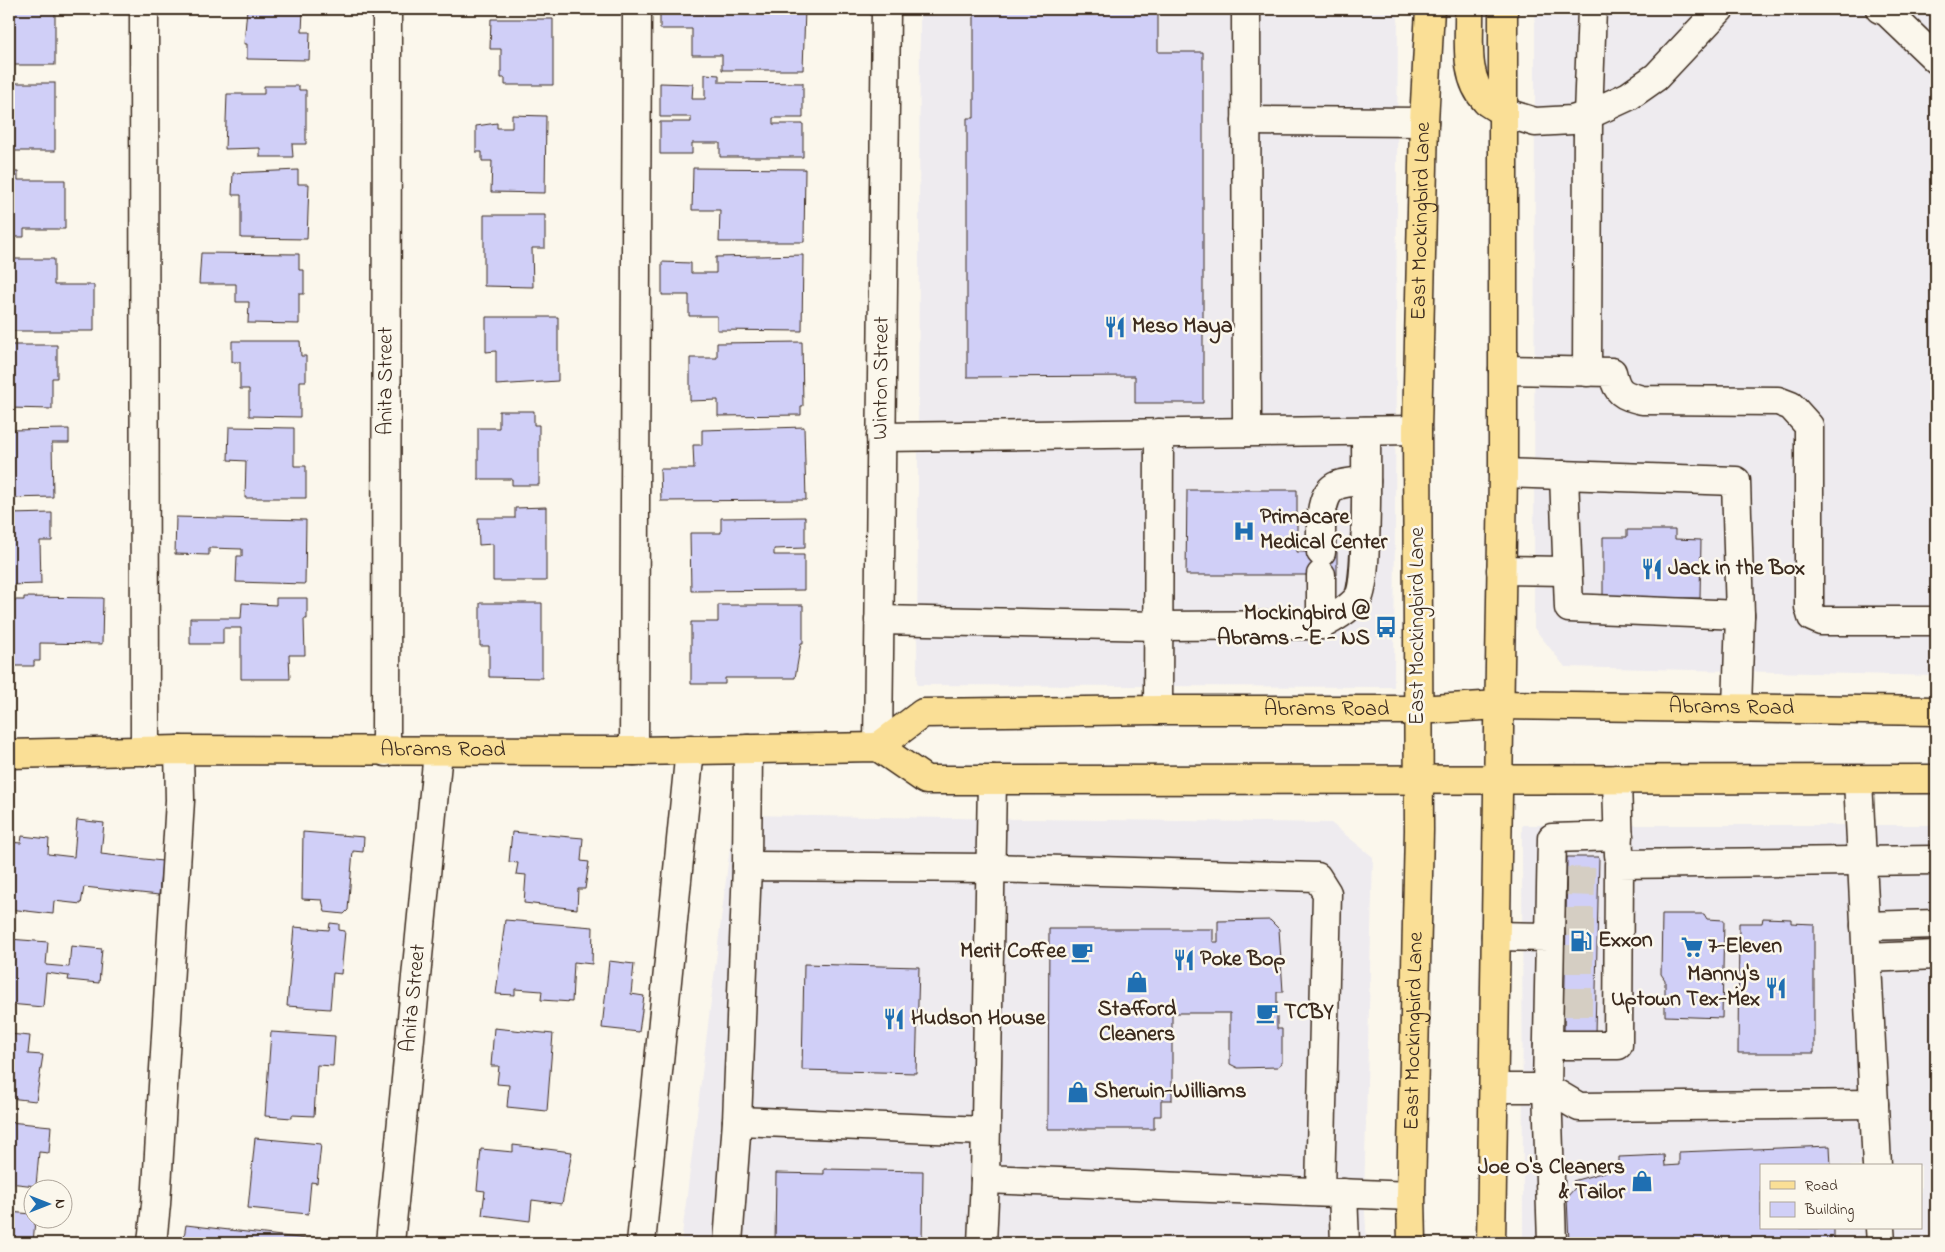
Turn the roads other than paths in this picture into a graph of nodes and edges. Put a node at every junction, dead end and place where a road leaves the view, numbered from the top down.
1 (144, 9) edge
2 (387, 9) edge
3 (636, 9) edge
4 (886, 9) edge
5 (1246, 9) edge
6 (1430, 9) edge
7 (1469, 9) edge
8 (1503, 9) edge
9 (1592, 9) edge
10 (1720, 9) edge
11 (1880, 9) edge
12 (1936, 59) edge
13 (1503, 112) junction
14 (1588, 115) junction
15 (1246, 121) junction
16 (1424, 122) junction
17 (1503, 370) junction
18 (1587, 372) junction
19 (1417, 430) junction
20 (1366, 431) junction
21 (1247, 432) junction
22 (1159, 433) junction
23 (881, 437) junction
24 (1503, 474) junction
25 (1564, 475) junction
26 (1366, 481) junction
27 (1501, 570) junction
28 (1567, 571) junction
29 (1740, 615) junction
30 (879, 620) junction
31 (1936, 621) edge
32 (1321, 624) junction
33 (1158, 626) junction
34 (1499, 705) junction
35 (1737, 708) junction
36 (1158, 710) junction
37 (1417, 710) junction
38 (1936, 711) edge
39 (878, 747) junction
40 (690, 749) junction
41 (748, 749) junction
42 (179, 750) junction
43 (145, 751) junction
44 (634, 751) junction
45 (386, 752) junction
46 (438, 752) junction
47 (9, 754) edge
48 (1419, 778) junction
49 (1498, 778) junction
50 (1617, 778) junction
51 (1936, 779) edge
52 (992, 780) junction
53 (1858, 780) junction
54 (1619, 836) junction
55 (1936, 860) edge
56 (1862, 861) junction
57 (746, 866) junction
58 (990, 868) junction
59 (1612, 876) junction
60 (1936, 924) edge
61 (1865, 926) junction
62 (1496, 936) junction
63 (1556, 940) junction
64 (1936, 955) edge
65 (1867, 958) junction
66 (1548, 1045) junction
67 (1494, 1088) junction
68 (1547, 1088) junction
69 (1874, 1104) junction
70 (737, 1120) junction
71 (985, 1131) junction
72 (1877, 1164) edge
73 (985, 1179) junction
74 (1331, 1192) junction
75 (1410, 1196) junction
76 (1880, 1230) edge
77 (152, 1243) edge
78 (390, 1243) edge
79 (642, 1243) edge
80 (728, 1243) edge
81 (982, 1243) edge
82 (1346, 1243) edge
83 (1412, 1243) edge
84 (1491, 1243) edge
85 (1552, 1243) edge
86 (1880, 1243) edge

1 - 43 street
2 - 45 street, Anita Street
3 - 44 street
4 - 23 street, Winton Street
5 - 15 street
6 - 16 main road, East Mockingbird Lane
7 - 13 main road
8 - 13 main road
9 - 14 street
10 - 14 street
11 - 12 street
13 - 14 street
13 - 17 main road
14 - 18 street
15 - 16 street
15 - 21 street
16 - 19 main road, East Mockingbird Lane
17 - 18 street
17 - 24 main road
18 - 31 street
19 - 20 street
19 - 37 main road, East Mockingbird Lane
20 - 21 street
20 - 26 street
21 - 22 street
22 - 23 street
22 - 33 street
23 - 30 street, Winton Street
24 - 25 street
24 - 27 main road
25 - 28 street
25 - 29 street
26 - 32 street
26 - 32 street
27 - 28 street
27 - 34 main road
28 - 29 street
29 - 35 street
30 - 33 street
30 - 39 street, Winton Street
32 - 33 street
33 - 36 street
34 - 35 main road, Abrams Road
34 - 37 main road, Abrams Road
34 - 49 main road
35 - 38 main road, Abrams Road
36 - 37 main road, Abrams Road
36 - 39 main road, Abrams Road
37 - 48 main road, East Mockingbird Lane
39 - 41 main road, Abrams Road
39 - 52 main road
40 - 41 main road, Abrams Road
40 - 44 main road, Abrams Road
40 - 79 street
41 - 57 street
42 - 43 main road, Abrams Road
42 - 45 main road, Abrams Road
42 - 77 street
43 - 47 main road, Abrams Road
44 - 46 main road, Abrams Road
45 - 46 main road, Abrams Road
46 - 78 street, Anita Street
48 - 49 main road
48 - 52 main road
48 - 75 main road, East Mockingbird Lane
49 - 50 main road
49 - 62 main road
50 - 53 main road
50 - 54 street
51 - 53 main road
52 - 58 street
53 - 56 street
54 - 59 street
54 - 63 street
55 - 56 street
56 - 59 street
56 - 61 street
57 - 58 street
57 - 70 street
58 - 71 street
58 - 74 street
59 - 66 street
60 - 61 street
61 - 65 street
62 - 63 street
62 - 67 main road
63 - 66 street
64 - 65 street
65 - 69 street
66 - 68 street
67 - 68 street
67 - 84 main road
68 - 69 street
68 - 85 street
69 - 72 street
70 - 71 street
70 - 80 street
71 - 73 street
73 - 74 street
73 - 81 street
74 - 75 street
74 - 82 street
75 - 83 main road, East Mockingbird Lane
76 - 86 street

